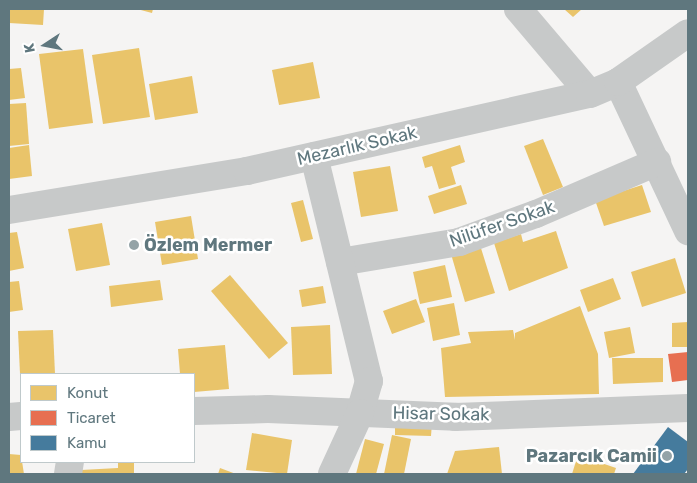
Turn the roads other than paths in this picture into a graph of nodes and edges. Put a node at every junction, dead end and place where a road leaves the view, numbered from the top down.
1 (518, 9) edge
2 (688, 33) edge
3 (618, 82) junction
4 (590, 94) junction
5 (314, 156) junction
6 (657, 162) junction
7 (9, 210) edge
8 (688, 231) edge
9 (340, 262) junction
10 (688, 408) edge
11 (195, 411) edge
12 (360, 413) junction
13 (332, 474) edge

1 - 4 street
2 - 3 street, Mezarlık Sokak
3 - 4 street, Mezarlık Sokak
3 - 6 street
4 - 5 street, Mezarlık Sokak
5 - 7 street, Mezarlık Sokak
5 - 9 street
6 - 8 street
6 - 9 street, Nilüfer Sokak
9 - 12 street
10 - 12 street, Hisar Sokak
11 - 12 street, Hisar Sokak
12 - 13 street

